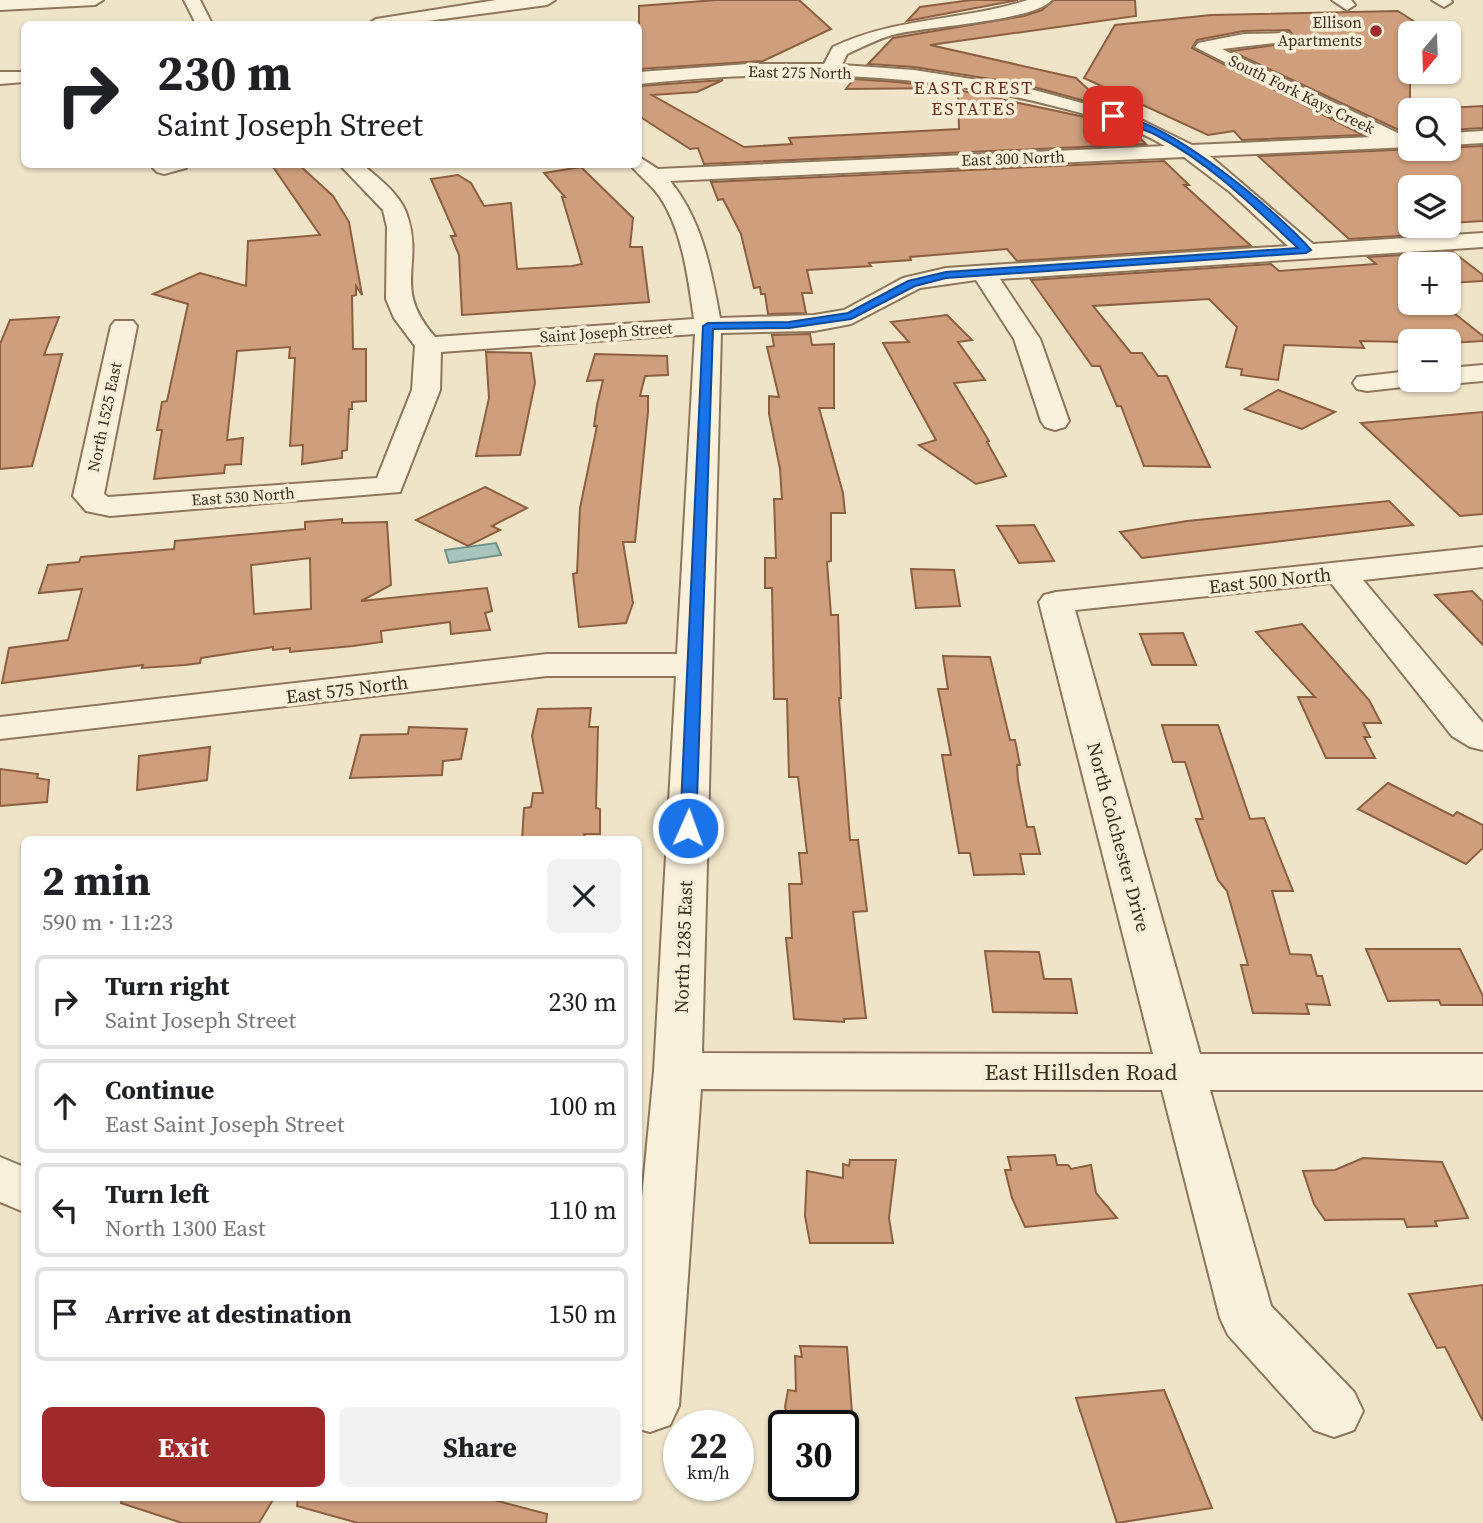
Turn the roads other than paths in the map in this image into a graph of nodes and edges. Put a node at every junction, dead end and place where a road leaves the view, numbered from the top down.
1 (95, 0) edge
2 (192, 0) edge
3 (547, 0) edge
4 (1044, 0) edge
5 (499, 2) edge
6 (0, 5) edge
7 (202, 21) edge
8 (393, 21) edge
9 (1283, 37) dead end
10 (831, 71) junction
11 (21, 77) edge
12 (0, 78) edge
13 (642, 78) edge
14 (1483, 137) edge
15 (1398, 138) edge
16 (1461, 138) edge
17 (1398, 141) edge
18 (1190, 152) junction
19 (353, 168) edge
20 (648, 169) edge
21 (1483, 240) edge
22 (1306, 250) junction
23 (983, 272) junction
24 (124, 326) dead end
25 (708, 326) junction
26 (428, 345) junction
27 (1483, 373) edge
28 (1461, 375) edge
29 (1398, 380) edge
30 (1367, 383) dead end
31 (1055, 421) dead end
32 (97, 504) joint
33 (1483, 557) edge
34 (1340, 573) junction
35 (1056, 602) joint
36 (694, 665) junction
37 (0, 727) edge
38 (1483, 739) edge
39 (678, 1072) junction
40 (1182, 1072) junction
41 (1483, 1072) edge
42 (0, 1178) edge
43 (21, 1189) edge
44 (644, 1405) edge
45 (1334, 1412) dead end

1 - 6 street
2 - 7 street
3 - 5 street
4 - 10 street
5 - 8 street
9 - 15 street, South Fork Kays Creek
10 - 13 street, East 275 North
10 - 18 street, East 275 North
11 - 12 street
14 - 16 street
17 - 18 street, East 300 North
18 - 20 street, East 300 North
18 - 22 street, East 275 North
19 - 26 street
20 - 25 street, North 1285 East
21 - 22 street, Saint Joseph Street
22 - 23 street, Saint Joseph Street
23 - 25 street, Saint Joseph Street
23 - 31 street
24 - 32 street, North 1525 East
25 - 26 street, Saint Joseph Street
25 - 36 street, North 1285 East
26 - 32 street, East 530 North
27 - 28 street
29 - 30 street
33 - 34 street, East 500 North
34 - 35 street, East 500 North
34 - 38 street
35 - 40 street, North Colchester Drive
36 - 37 street, East 575 North
36 - 39 street, North 1285 East
39 - 40 street, East Hillsden Road
39 - 44 street, North 1285 East
40 - 41 street, East Hillsden Road
40 - 45 street, North Colchester Drive
42 - 43 street

